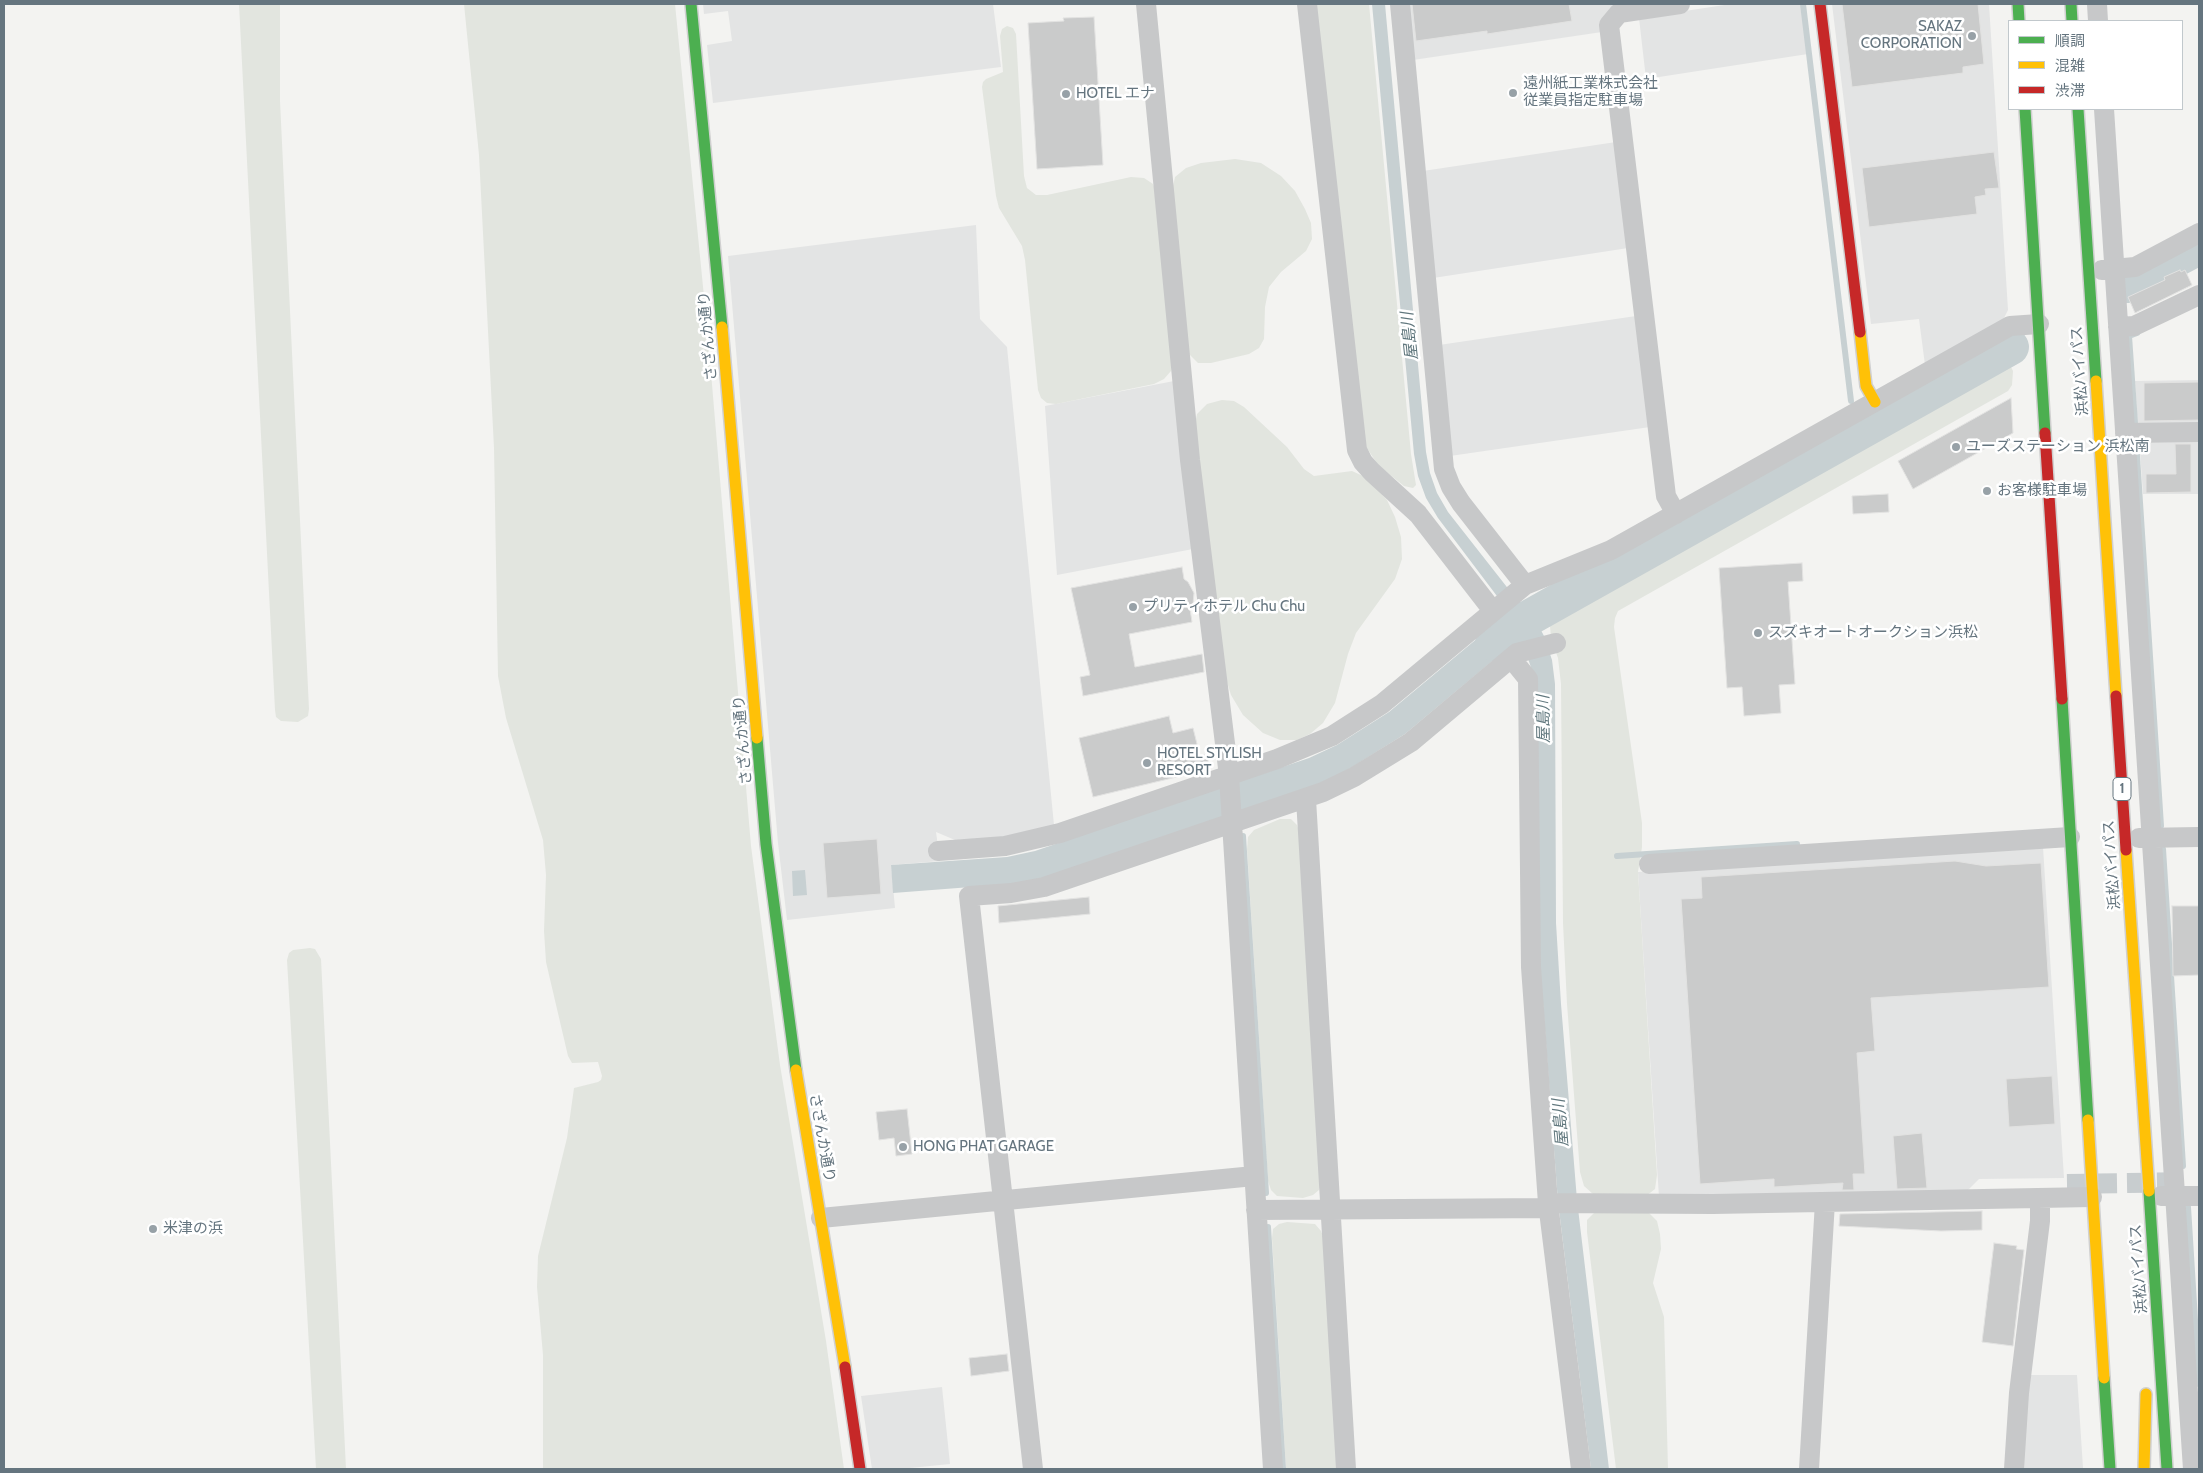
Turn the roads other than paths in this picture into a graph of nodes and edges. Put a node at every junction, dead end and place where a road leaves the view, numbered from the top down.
1 (691, 4) edge
2 (1146, 4) edge
3 (1307, 4) edge
4 (1400, 4) edge
5 (1680, 4) edge
6 (1820, 4) edge
7 (2018, 4) edge
8 (2071, 4) edge
9 (2097, 4) edge
10 (2019, 20) edge
11 (2072, 20) edge
12 (2098, 20) edge
13 (2024, 110) edge
14 (2078, 110) edge
15 (2104, 110) edge
16 (2199, 234) edge
17 (2114, 269) junction
18 (2088, 270) junction
19 (2199, 295) edge
20 (2039, 324) junction
21 (2118, 327) junction
22 (2120, 358) junction
23 (2094, 359) junction
24 (1875, 402) junction
25 (2199, 432) edge
26 (2125, 433) junction
27 (1676, 514) junction
28 (1521, 588) junction
29 (1496, 609) junction
30 (1554, 643) dead end
31 (1516, 655) junction
32 (1229, 780) junction
33 (1306, 799) junction
34 (1232, 821) junction
35 (2070, 837) junction
36 (2199, 837) edge
37 (2151, 838) junction
38 (2126, 839) junction
39 (938, 851) dead end
40 (1649, 864) dead end
41 (1254, 1176) junction
42 (2067, 1184) tunnel mouth
43 (2186, 1187) edge
44 (2149, 1196) junction
45 (2199, 1196) edge
46 (2092, 1197) junction
47 (2040, 1198) junction
48 (1983, 1199) junction
49 (1003, 1200) junction
50 (1825, 1202) junction
51 (1550, 1205) junction
52 (1256, 1210) junction
53 (1331, 1210) junction
54 (821, 1218) junction
55 (2154, 1280) junction
56 (2148, 1357) dead end
57 (2146, 1386) dead end
58 (860, 1469) edge
59 (1033, 1469) edge
60 (1273, 1469) edge
61 (1346, 1469) edge
62 (1581, 1469) edge
63 (1809, 1469) edge
64 (2014, 1469) edge
65 (2110, 1469) edge
66 (2144, 1469) edge
67 (2167, 1469) edge
68 (2193, 1469) edge

1 - 54 main road, さざんか通り
2 - 32 street
3 - 29 street
4 - 28 street
5 - 27 street
6 - 24 main road
7 - 10 main road
8 - 11 main road
9 - 12 street
13 - 20 main road
14 - 18 main road, 浜松バイパス / 1
15 - 17 street
16 - 17 street
17 - 18 street
17 - 21 street
18 - 23 main road, 浜松バイパス / 1
19 - 21 street
20 - 24 street
20 - 35 main road
21 - 22 street
22 - 23 street
22 - 26 street
23 - 38 main road, 浜松バイパス / 1
24 - 27 street
25 - 26 street
26 - 37 street
27 - 28 street
28 - 29 street
29 - 32 street
30 - 31 street
31 - 33 street
31 - 51 street
32 - 34 street
32 - 39 street
33 - 34 street
33 - 53 street
34 - 41 street
34 - 49 street
35 - 40 street
35 - 46 main road
36 - 37 street
37 - 38 street
37 - 43 street
38 - 44 main road, 浜松バイパス / 1
41 - 49 street
41 - 52 street
42 - 48 street
43 - 44 street
43 - 45 street
43 - 68 street
44 - 55 main road, 浜松バイパス / 1
46 - 47 street
46 - 65 main road
47 - 48 street
47 - 64 street
48 - 50 street
49 - 54 street
49 - 59 street
50 - 51 street
50 - 63 street
51 - 53 street
51 - 62 street
52 - 53 street
52 - 60 street
53 - 61 street
54 - 58 main road, さざんか通り
55 - 56 main road
55 - 67 main road, 浜松バイパス / 1
57 - 66 main road

